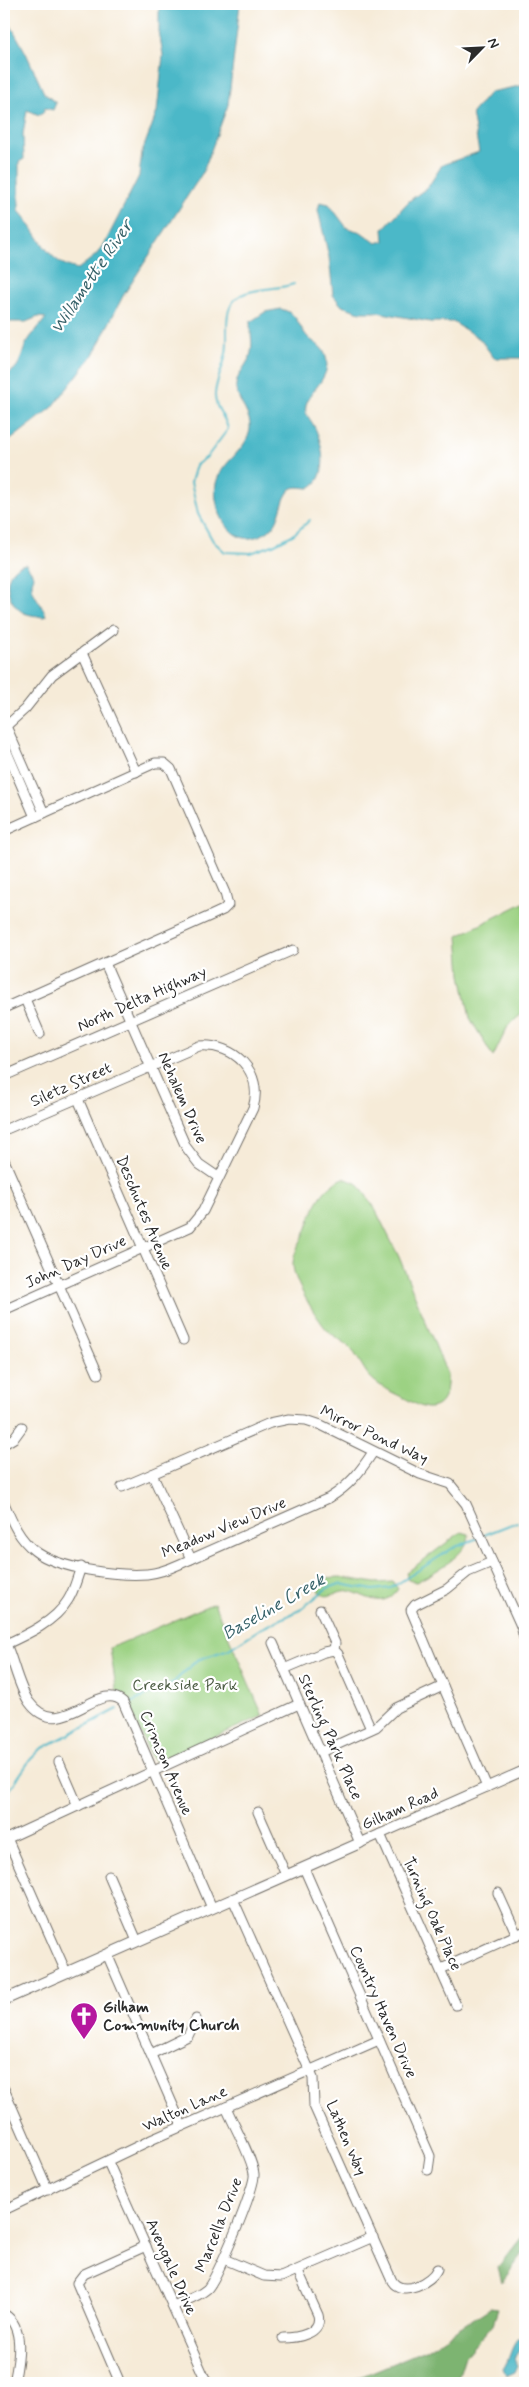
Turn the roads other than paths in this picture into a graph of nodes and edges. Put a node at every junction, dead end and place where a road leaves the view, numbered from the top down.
1 (114, 630) dead end
2 (82, 653) junction
3 (5, 727) edge
4 (4, 745) edge
5 (136, 772) junction
6 (44, 813) junction
7 (35, 817) junction
8 (4, 831) edge
9 (293, 950) dead end
10 (105, 963) junction
11 (25, 999) junction
12 (4, 1008) edge
13 (132, 1020) junction
14 (40, 1034) dead end
15 (151, 1066) junction
16 (4, 1076) edge
17 (78, 1099) junction
18 (4, 1130) edge
19 (4, 1160) edge
20 (218, 1178) junction
21 (143, 1249) junction
22 (59, 1286) junction
23 (4, 1310) edge
24 (183, 1340) dead end
25 (98, 1374) dead end
26 (22, 1427) dead end
27 (4, 1444) edge
28 (373, 1452) junction
29 (152, 1474) junction
30 (122, 1487) dead end
31 (4, 1503) edge
32 (191, 1560) junction
33 (492, 1562) junction
34 (80, 1567) junction
35 (320, 1610) dead end
36 (525, 1641) edge
37 (273, 1643) dead end
38 (5, 1645) edge
39 (334, 1650) junction
40 (284, 1669) junction
41 (443, 1686) junction
42 (299, 1704) junction
43 (371, 1729) junction
44 (321, 1752) junction
45 (59, 1762) dead end
46 (153, 1770) junction
47 (525, 1770) edge
48 (487, 1787) junction
49 (78, 1806) junction
50 (258, 1812) dead end
51 (380, 1834) junction
52 (5, 1839) edge
53 (360, 1843) junction
54 (304, 1868) junction
55 (286, 1875) junction
56 (109, 1876) dead end
57 (498, 1893) dead end
58 (234, 1899) junction
59 (212, 1908) junction
60 (521, 1933) edge
61 (137, 1941) junction
62 (107, 1954) junction
63 (441, 1970) junction
64 (66, 1972) junction
65 (4, 2000) edge
66 (456, 2005) dead end
67 (196, 2019) dead end
68 (379, 2040) junction
69 (151, 2054) junction
70 (310, 2070) junction
71 (4, 2089) edge
72 (226, 2107) junction
73 (182, 2126) junction
74 (108, 2162) junction
75 (428, 2170) dead end
76 (48, 2190) junction
77 (4, 2210) edge
78 (373, 2237) junction
79 (146, 2246) junction
80 (224, 2259) junction
81 (438, 2269) dead end
82 (298, 2271) junction
83 (173, 2306) junction
84 (4, 2314) edge
85 (283, 2338) dead end
86 (14, 2383) edge
87 (120, 2383) edge
88 (207, 2383) edge

1 - 2 street
2 - 3 street
2 - 5 street
3 - 6 street
4 - 7 street
5 - 6 street
5 - 10 street
6 - 7 street
7 - 8 street
9 - 13 street, North Delta Highway
10 - 11 street
10 - 13 street, Nehalem Drive
11 - 12 street
11 - 14 street
13 - 15 street, Nehalem Drive
13 - 16 street, North Delta Highway
15 - 17 street, Siletz Street
15 - 20 street, Nehalem Drive
15 - 20 street, Siletz Street
17 - 18 street, Siletz Street
17 - 21 street, Deschutes Avenue
19 - 22 street
20 - 21 street, John Day Drive
21 - 22 street, John Day Drive
21 - 24 street, Deschutes Avenue
22 - 23 street, John Day Drive
22 - 25 street
26 - 27 street
28 - 29 street, Mirror Pond Way
28 - 32 street, Meadow View Drive
28 - 33 street, Mirror Pond Way
29 - 30 street, Mirror Pond Way
29 - 32 street
31 - 34 street, Meadow View Drive
32 - 34 street, Meadow View Drive
33 - 36 street, Mirror Pond Way
33 - 41 street
34 - 38 street
35 - 39 street
37 - 40 street, Sterling Park Place
38 - 46 street, Crimson Avenue
39 - 40 street
39 - 43 street
40 - 42 street, Sterling Park Place
41 - 43 street
41 - 48 street
42 - 44 street, Sterling Park Place
42 - 46 street
43 - 44 street
44 - 53 street, Sterling Park Place
45 - 49 street
46 - 49 street
46 - 59 street, Crimson Avenue
47 - 48 street, Gilham Road
48 - 51 street, Gilham Road
49 - 52 street
50 - 55 street
51 - 53 street, Gilham Road
51 - 63 street, Turning Oak Place
52 - 64 street
53 - 54 street, Gilham Road
54 - 55 street, Gilham Road
54 - 68 street, Country Haven Drive
55 - 58 street, Gilham Road
56 - 61 street
57 - 60 street
58 - 59 street, Gilham Road
58 - 70 street, Lathen Way
59 - 61 street, Gilham Road
60 - 63 street
61 - 62 street, Gilham Road
62 - 64 street, Gilham Road
62 - 69 street
63 - 66 street, Turning Oak Place
64 - 65 street, Gilham Road
67 - 69 street
68 - 70 street, Walton Lane
68 - 75 street, Country Haven Drive
69 - 73 street
70 - 72 street, Walton Lane
70 - 78 street, Lathen Way
71 - 76 street
72 - 73 street, Walton Lane
72 - 80 street, Marcella Drive
73 - 74 street, Walton Lane
74 - 76 street, Walton Lane
74 - 79 street, Avengale Drive
76 - 77 street, Walton Lane
78 - 81 street, Lathen Way
78 - 82 street
79 - 83 street, Avengale Drive
79 - 87 street
80 - 82 street
80 - 83 street, Marcella Drive
82 - 85 street
83 - 88 street, Avengale Drive
84 - 86 street

